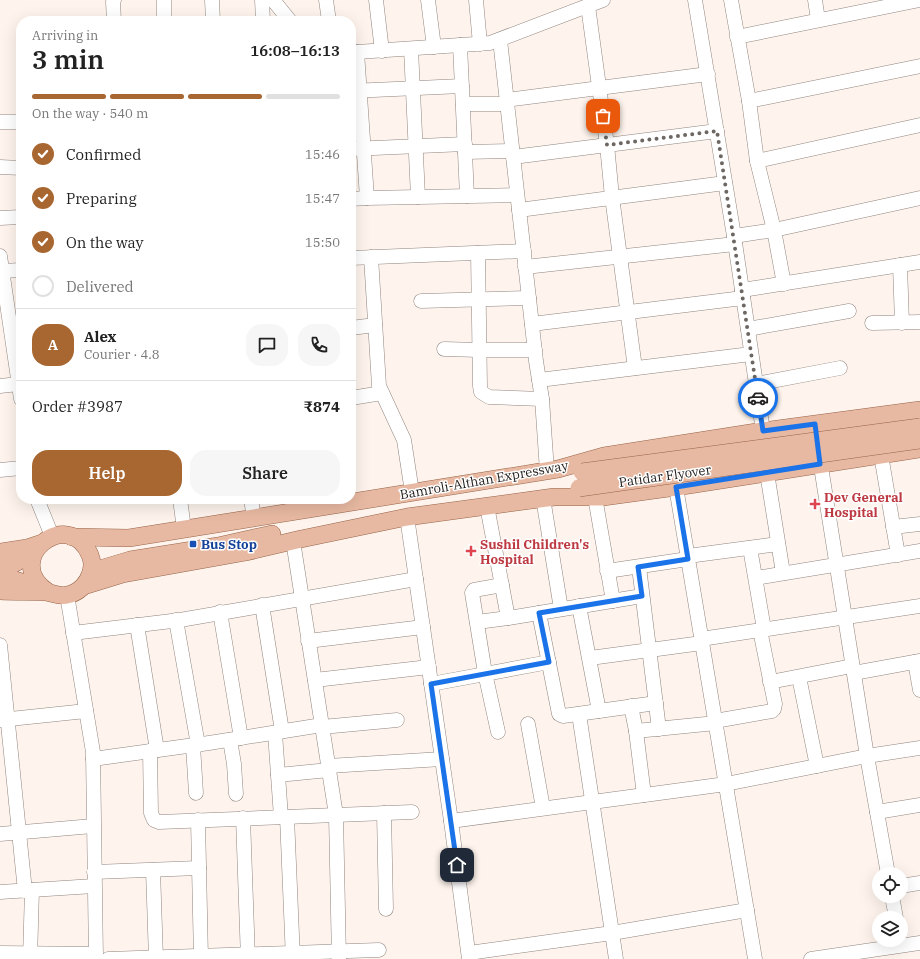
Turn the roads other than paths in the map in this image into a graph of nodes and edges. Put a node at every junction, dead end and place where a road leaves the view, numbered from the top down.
1 (114, 0) edge
2 (164, 0) edge
3 (212, 0) edge
4 (262, 0) edge
5 (273, 0) edge
6 (326, 0) edge
7 (376, 0) edge
8 (428, 0) edge
9 (476, 0) edge
10 (603, 0) edge
11 (695, 0) edge
12 (730, 0) edge
13 (815, 0) edge
14 (919, 0) edge
15 (881, 4) edge
16 (588, 6) junction
17 (114, 16) edge
18 (164, 16) edge
19 (213, 16) edge
20 (263, 16) edge
21 (286, 16) edge
22 (328, 16) edge
23 (818, 20) junction
24 (737, 37) junction
25 (500, 40) junction
26 (480, 44) junction
27 (460, 45) junction
28 (434, 47) junction
29 (411, 49) junction
30 (382, 51) junction
31 (356, 52) edge
32 (920, 66) edge
33 (708, 74) junction
34 (462, 86) junction
35 (413, 88) junction
36 (598, 88) junction
37 (356, 91) edge
38 (749, 101) junction
39 (507, 102) junction
40 (463, 104) junction
41 (356, 120) edge
42 (0, 122) edge
43 (16, 122) edge
44 (920, 125) edge
45 (717, 131) junction
46 (607, 145) junction
47 (416, 146) junction
48 (357, 148) edge
49 (465, 148) junction
50 (513, 154) junction
51 (757, 162) junction
52 (0, 167) edge
53 (16, 168) edge
54 (726, 183) junction
55 (517, 195) junction
56 (467, 196) junction
57 (418, 197) junction
58 (367, 198) junction
59 (612, 198) junction
60 (920, 198) edge
61 (356, 199) edge
62 (519, 210) junction
63 (16, 217) edge
64 (0, 218) edge
65 (774, 230) junction
66 (734, 240) junction
67 (524, 251) junction
68 (478, 253) junction
69 (0, 256) edge
70 (620, 256) junction
71 (371, 257) junction
72 (356, 258) edge
73 (920, 262) edge
74 (900, 265) junction
75 (525, 267) junction
76 (2, 270) junction
77 (16, 270) edge
78 (784, 284) junction
79 (743, 294) junction
80 (529, 298) junction
81 (421, 301) dead end
82 (478, 301) junction
83 (849, 311) dead end
84 (628, 312) junction
85 (902, 322) junction
86 (920, 322) edge
87 (872, 323) dead end
88 (532, 324) junction
89 (375, 325) junction
90 (356, 327) edge
91 (748, 329) junction
92 (444, 349) dead end
93 (479, 350) junction
94 (535, 350) junction
95 (752, 354) junction
96 (635, 368) junction
97 (840, 368) dead end
98 (16, 370) edge
99 (539, 380) junction
100 (16, 384) edge
101 (756, 384) junction
102 (0, 386) edge
103 (382, 393) junction
104 (356, 397) edge
105 (542, 399) junction
106 (920, 410) edge
107 (815, 424) junction
108 (920, 427) edge
109 (763, 431) junction
110 (920, 440) edge
111 (920, 449) edge
112 (881, 455) junction
113 (820, 464) junction
114 (16, 468) edge
115 (0, 470) edge
116 (553, 470) junction
117 (767, 473) junction
118 (492, 479) junction
119 (580, 480) junction
120 (676, 487) junction
121 (412, 492) junction
122 (595, 497) junction
123 (549, 498) junction
124 (356, 499) edge
125 (38, 504) edge
126 (181, 504) edge
127 (251, 504) edge
128 (320, 504) edge
129 (492, 505) junction
130 (407, 517) junction
131 (254, 518) junction
132 (920, 524) edge
133 (893, 527) junction
134 (184, 529) junction
135 (72, 537) junction
136 (293, 541) junction
137 (0, 544) edge
138 (778, 544) junction
139 (38, 545) junction
140 (750, 548) junction
141 (87, 549) junction
142 (920, 551) edge
143 (0, 552) edge
144 (898, 555) junction
145 (688, 558) junction
146 (836, 564) junction
147 (638, 567) junction
148 (0, 568) edge
149 (608, 571) junction
150 (783, 573) junction
151 (756, 578) junction
152 (0, 579) edge
153 (87, 579) junction
154 (416, 579) junction
155 (502, 585) junction
156 (44, 590) junction
157 (0, 591) edge
158 (67, 595) junction
159 (642, 596) junction
160 (302, 598) junction
161 (613, 601) junction
162 (262, 605) junction
163 (579, 606) junction
164 (920, 606) edge
165 (561, 609) junction
166 (220, 612) junction
167 (539, 613) junction
168 (508, 618) junction
169 (845, 618) junction
170 (176, 620) junction
171 (477, 622) junction
172 (137, 625) junction
173 (423, 627) junction
174 (762, 630) junction
175 (73, 633) junction
176 (308, 641) junction
177 (702, 641) junction
178 (0, 646) edge
179 (650, 650) junction
180 (590, 658) junction
181 (917, 661) edge
182 (549, 662) junction
183 (428, 667) junction
184 (853, 670) junction
185 (485, 673) junction
186 (799, 677) junction
187 (315, 680) junction
188 (770, 682) junction
189 (431, 684) junction
190 (920, 689) edge
191 (656, 703) junction
192 (631, 706) junction
193 (86, 711) junction
194 (599, 711) junction
195 (579, 714) junction
196 (4, 720) edge
197 (397, 720) dead end
198 (716, 722) junction
199 (528, 724) dead end
200 (322, 726) junction
201 (659, 729) junction
202 (636, 731) junction
203 (279, 732) junction
204 (498, 732) dead end
205 (235, 739) junction
206 (195, 745) junction
207 (920, 748) edge
208 (154, 751) junction
209 (867, 756) junction
210 (93, 759) junction
211 (442, 759) junction
212 (817, 766) junction
213 (328, 768) junction
214 (278, 775) junction
215 (726, 784) junction
216 (196, 793) dead end
217 (236, 794) dead end
218 (644, 795) junction
219 (592, 802) junction
220 (920, 805) edge
221 (543, 808) junction
222 (412, 812) dead end
223 (877, 812) junction
224 (384, 813) junction
225 (336, 815) junction
226 (284, 817) junction
227 (244, 818) junction
228 (198, 820) junction
229 (451, 821) junction
230 (93, 826) junction
231 (19, 832) junction
232 (0, 834) edge
233 (887, 867) edge
234 (199, 868) junction
235 (153, 870) junction
236 (94, 879) junction
237 (920, 883) edge
238 (908, 885) edge
239 (28, 890) junction
240 (0, 892) edge
241 (386, 909) dead end
242 (747, 910) junction
243 (612, 934) junction
244 (920, 943) edge
245 (901, 948) edge
246 (379, 950) dead end
247 (0, 953) edge
248 (339, 955) edge
249 (31, 956) edge
250 (293, 956) edge
251 (469, 956) edge
252 (100, 957) edge
253 (248, 957) edge
254 (156, 958) edge
255 (201, 958) edge
256 (616, 959) edge
257 (755, 959) edge
258 (811, 959) edge

1 - 17 street
2 - 18 street
3 - 19 street
4 - 20 street
5 - 21 street
6 - 22 street
7 - 30 street
8 - 28 street
9 - 26 street
10 - 16 street
11 - 33 street
12 - 24 street
13 - 23 street
14 - 15 street
15 - 23 street
16 - 25 street
16 - 36 street
23 - 24 street
24 - 38 street
25 - 26 street
25 - 39 street
26 - 27 street
27 - 28 street
27 - 34 street
28 - 29 street
29 - 30 street
29 - 35 street
30 - 31 street
32 - 38 street
33 - 36 street
33 - 45 street
34 - 35 street
34 - 40 street
35 - 37 street
35 - 47 street
36 - 39 street
36 - 46 street
38 - 51 street
39 - 40 street
39 - 50 street
40 - 49 street
41 - 48 street
42 - 43 street
44 - 51 street
45 - 46 street
45 - 54 street
46 - 50 street
46 - 59 street
47 - 48 street
47 - 49 street
47 - 57 street
48 - 58 street
49 - 50 street
49 - 56 street
50 - 55 street
51 - 65 street
52 - 53 street
54 - 59 street
54 - 66 street
55 - 56 street
55 - 62 street
56 - 57 street
57 - 58 street
58 - 61 street
59 - 62 street
59 - 70 street
60 - 65 street
62 - 67 street
63 - 64 street
65 - 66 street
65 - 78 street
66 - 70 street
66 - 79 street
67 - 68 street
67 - 75 street
68 - 71 street
68 - 82 street
69 - 76 street
70 - 75 street
70 - 84 street
71 - 72 street
71 - 89 street
73 - 74 street
74 - 78 street
74 - 85 street
75 - 80 street
76 - 77 street
76 - 98 street
78 - 79 street
79 - 84 street
79 - 91 street
80 - 82 street
80 - 88 street
81 - 82 street
82 - 93 street
83 - 91 street
84 - 88 street
84 - 96 street
85 - 86 street
85 - 87 street
88 - 94 street
89 - 90 street
89 - 103 street
91 - 95 street
92 - 93 street
93 - 94 street
93 - 105 street
94 - 99 street
95 - 96 street
95 - 101 street
96 - 99 street
97 - 101 street
99 - 105 street
100 - 102 street
101 - 109 street
103 - 104 street
103 - 121 street
105 - 116 street
106 - 107 main road, Bamroli-Althan Expressway
107 - 109 main road, Bamroli-Althan Expressway
107 - 113 street
108 - 119 main road, Patidar Flyover, bridge
109 - 116 main road, Bamroli-Althan Expressway
110 - 119 main road, Patidar Flyover, bridge
111 - 112 main road
112 - 113 main road
112 - 133 street
113 - 117 main road
113 - 146 street
114 - 115 street
116 - 118 main road, Bamroli-Althan Expressway
116 - 119 main road, Patidar Flyover
117 - 120 main road
117 - 138 street
118 - 121 main road, Bamroli-Althan Expressway
118 - 141 main road
119 - 123 main road, Patidar Flyover
120 - 122 main road
120 - 145 street
121 - 124 main road, Bamroli-Althan Expressway
122 - 123 main road
122 - 149 street
123 - 129 main road
123 - 165 street
125 - 139 street
126 - 134 street
127 - 131 street
128 - 131 main road, Bamroli-Althan Expressway
129 - 130 main road
129 - 153 main road
129 - 155 street
130 - 136 main road
130 - 154 street
131 - 134 main road, Bamroli-Althan Expressway
132 - 133 street
133 - 144 street
134 - 135 main road, Bamroli-Althan Expressway
135 - 139 main road
135 - 141 main road
136 - 153 main road
136 - 160 street
137 - 139 street
138 - 140 street
138 - 150 street
139 - 143 main road
139 - 148 main road
139 - 156 main road
140 - 145 street
140 - 151 street
141 - 153 main road
142 - 144 street
144 - 146 street
145 - 147 street
145 - 177 street
146 - 150 street
146 - 169 street
147 - 149 street
147 - 159 street
149 - 161 street
150 - 151 street
151 - 174 street
152 - 156 main road
153 - 158 main road
154 - 160 street
154 - 173 street
155 - 168 street
155 - 171 street
156 - 157 main road
156 - 158 main road
158 - 175 street
159 - 161 street
159 - 179 street
160 - 162 street
160 - 176 street
161 - 163 street
162 - 166 street
162 - 203 street
163 - 165 street
163 - 180 street
164 - 169 street
165 - 167 street
166 - 170 street
166 - 205 street
167 - 168 street
167 - 182 street
168 - 171 street
169 - 174 street
169 - 184 street
170 - 172 street
170 - 206 street
171 - 185 street
172 - 175 street
172 - 208 street
173 - 176 street
173 - 183 street
174 - 177 street
174 - 188 street
175 - 193 street
176 - 187 street
177 - 179 street
177 - 198 street
178 - 196 street
179 - 180 street
179 - 191 street
180 - 194 street
181 - 184 street
181 - 190 street
182 - 185 street
182 - 195 street
183 - 187 street
183 - 189 street
184 - 186 street
184 - 209 street
185 - 189 street
185 - 204 street
186 - 188 street
186 - 212 street
187 - 200 street
188 - 198 street
189 - 211 street
191 - 192 street
191 - 201 street
192 - 194 street
192 - 202 street
193 - 196 street
193 - 210 street
194 - 195 street
195 - 219 street
196 - 231 street
197 - 200 street
198 - 201 street
198 - 215 street
199 - 221 street
200 - 203 street
200 - 213 street
201 - 202 street
202 - 218 street
203 - 205 street
203 - 214 street
205 - 206 street
205 - 217 street
206 - 208 street
206 - 216 street
207 - 209 street
208 - 210 street
208 - 228 street
209 - 212 street
209 - 223 street
210 - 230 street
211 - 213 street
211 - 229 street
212 - 215 street
213 - 214 street
213 - 225 street
214 - 226 street
215 - 218 street
215 - 242 street
218 - 219 street
219 - 221 street
219 - 243 street
220 - 223 street
221 - 229 street
222 - 224 street
223 - 233 street
224 - 225 street
224 - 241 street
225 - 226 street
225 - 248 street
226 - 227 street
226 - 250 street
227 - 228 street
227 - 253 street
228 - 234 street
229 - 251 street
230 - 231 street
230 - 236 street
231 - 232 street
231 - 239 street
234 - 235 street
234 - 255 street
235 - 236 street
235 - 254 street
236 - 239 street
236 - 252 street
237 - 238 street
239 - 240 street
239 - 249 street
242 - 243 street
242 - 257 street
243 - 251 street
243 - 256 street
244 - 245 street
245 - 258 street
246 - 248 street
247 - 249 street
248 - 250 street
249 - 252 street
250 - 253 street
252 - 254 street
253 - 255 street
254 - 255 street

